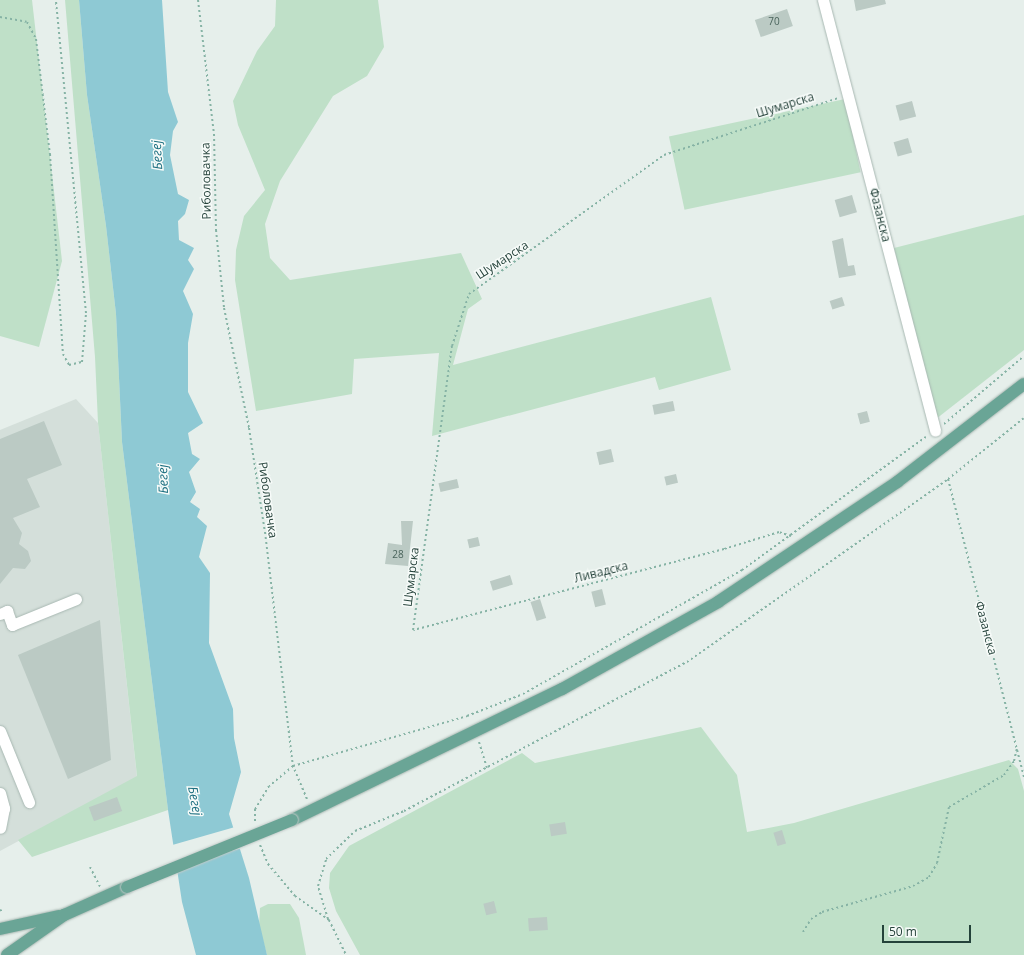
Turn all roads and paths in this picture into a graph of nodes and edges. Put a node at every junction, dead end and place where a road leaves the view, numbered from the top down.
1 (56, 0) edge
2 (198, 0) edge
3 (823, 0) edge
4 (0, 17) edge
5 (849, 95) junction
6 (1024, 356) edge
7 (1024, 384) edge
8 (1024, 418) edge
9 (935, 431) junction
10 (948, 478) junction
11 (791, 536) junction
12 (76, 599) dead end
13 (0, 614) edge
14 (414, 630) joint
15 (0, 731) edge
16 (475, 732) junction
17 (1017, 748) junction
18 (293, 766) junction
19 (487, 768) junction
20 (1024, 777) edge
21 (0, 793) edge
22 (29, 802) dead end
23 (312, 810) junction
24 (0, 828) edge
25 (255, 828) dead end
26 (258, 840) dead end
27 (90, 867) dead end
28 (105, 897) junction
29 (0, 910) edge
30 (4, 912) dead end
31 (64, 915) junction
32 (329, 920) junction
33 (0, 929) edge
34 (803, 932) dead end
35 (7, 955) edge
36 (346, 955) edge

1 - 4 path
2 - 18 path, Риболовачка
3 - 5 street, Фазанска
5 - 9 street, Фазанска
5 - 14 path, Шумарска
6 - 9 path
7 - 16 main road
8 - 10 path
9 - 11 path
10 - 17 path, Фазанска
10 - 19 path
11 - 14 path, Ливадска
11 - 18 path
12 - 13 street
15 - 22 street
16 - 19 path
16 - 23 main road
17 - 20 path, Фазанска
17 - 34 path
18 - 23 path, Риболовачка
18 - 25 path
19 - 32 path
21 - 24 street
23 - 28 main road, bridge
26 - 32 path
27 - 28 path
28 - 31 main road
29 - 30 path
31 - 33 main road
31 - 35 main road
32 - 36 path

